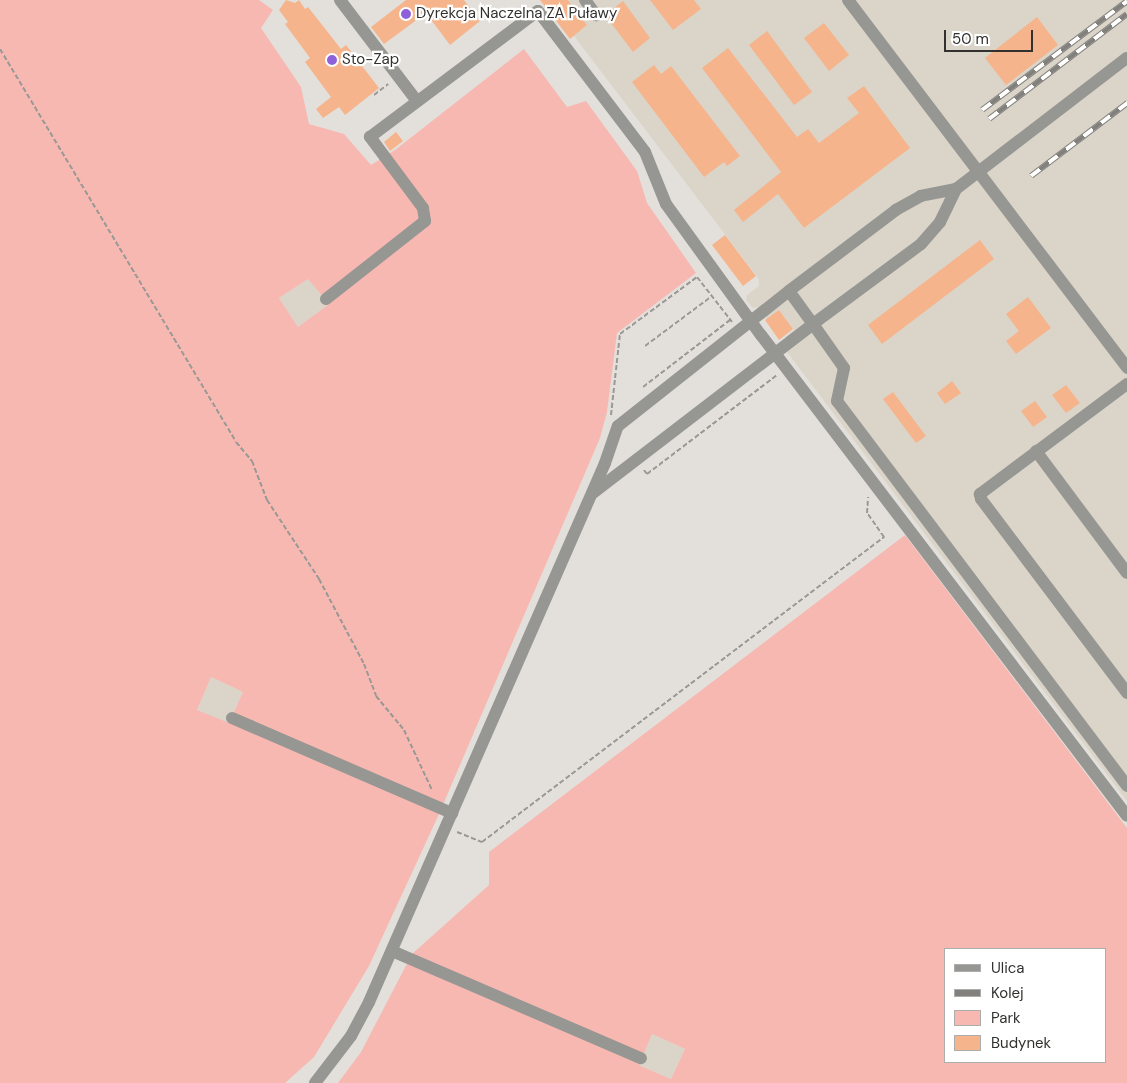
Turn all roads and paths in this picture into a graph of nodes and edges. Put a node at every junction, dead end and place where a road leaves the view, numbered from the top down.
1 (340, 0) edge
2 (585, 0) edge
3 (848, 0) edge
4 (596, 15) dead end
5 (0, 49) edge
6 (1127, 58) edge
7 (417, 102) junction
8 (978, 171) junction
9 (956, 189) junction
10 (789, 291) junction
11 (712, 296) junction
12 (326, 299) dead end
13 (730, 320) junction
14 (751, 322) junction
15 (813, 324) junction
16 (740, 330) junction
17 (645, 346) dead end
18 (770, 358) junction
19 (1127, 368) edge
20 (776, 376) junction
21 (784, 382) dead end
22 (1127, 384) edge
23 (643, 387) dead end
24 (610, 422) dead end
25 (1036, 451) junction
26 (636, 459) junction
27 (591, 494) junction
28 (869, 494) dead end
29 (1127, 573) edge
30 (1127, 693) edge
31 (232, 718) dead end
32 (1127, 786) edge
33 (434, 805) junction
34 (453, 810) junction
35 (1127, 816) edge
36 (446, 827) junction
37 (392, 951) junction
38 (641, 1058) dead end
39 (315, 1083) edge

1 - 7 street
2 - 4 street
3 - 8 street
5 - 33 path
6 - 8 street
7 - 12 street
7 - 14 street
8 - 9 street
8 - 19 street
9 - 10 street
9 - 15 street
10 - 14 street
10 - 15 street
11 - 13 path
11 - 17 path
11 - 24 path
13 - 16 path
13 - 23 path
14 - 16 street
14 - 18 street
15 - 18 street
15 - 32 street
16 - 27 street
18 - 20 path
18 - 26 street
18 - 35 street
20 - 21 path
20 - 26 path
22 - 25 street
25 - 29 street
25 - 30 street
26 - 27 street
27 - 34 street
28 - 36 path
31 - 33 street
33 - 34 street
34 - 36 street
36 - 37 street
37 - 38 street
37 - 39 street

